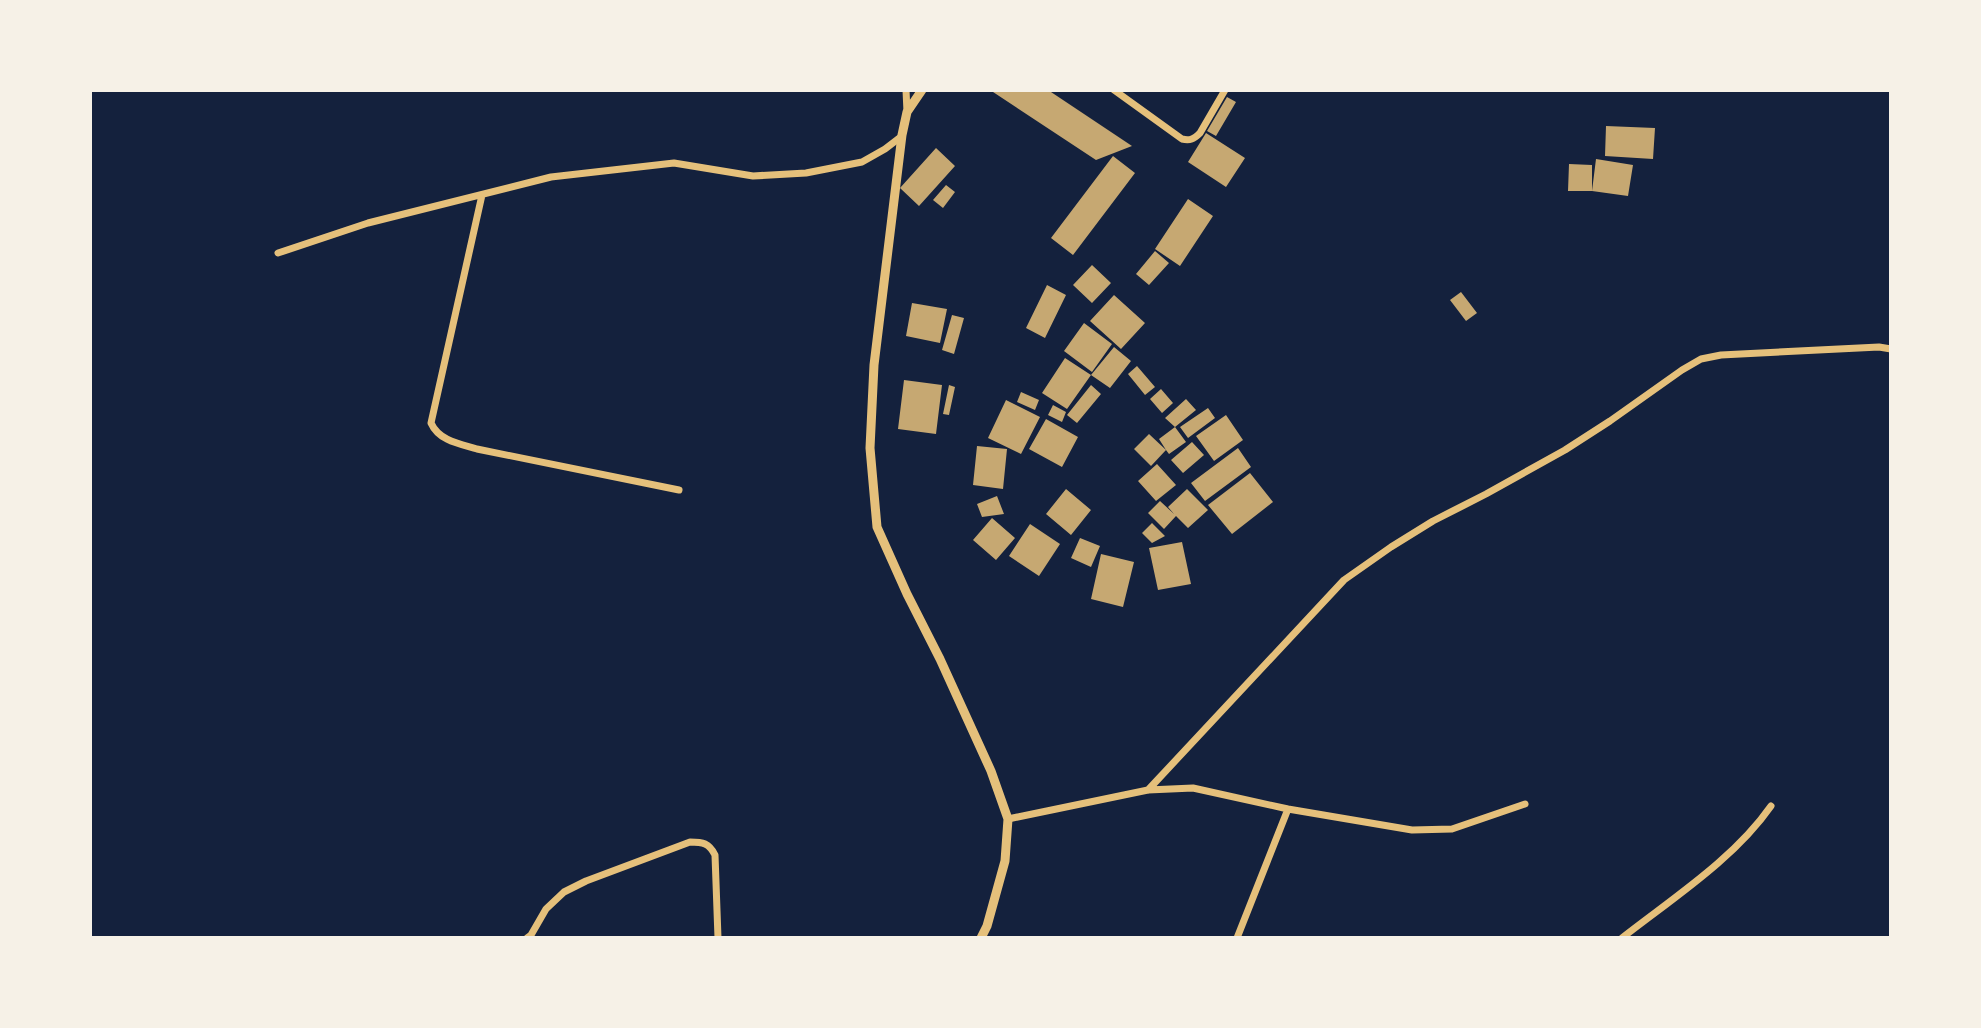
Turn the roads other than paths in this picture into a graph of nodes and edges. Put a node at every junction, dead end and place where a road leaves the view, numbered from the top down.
1 (906, 90) edge
2 (922, 90) edge
3 (1114, 90) edge
4 (1225, 90) edge
5 (907, 112) junction
6 (902, 135) junction
7 (482, 195) junction
8 (278, 253) dead end
9 (1891, 349) edge
10 (679, 490) dead end
11 (1148, 790) junction
12 (1525, 804) dead end
13 (1771, 806) dead end
14 (1288, 809) junction
15 (1008, 819) junction
16 (527, 938) edge
17 (718, 938) edge
18 (981, 938) edge
19 (1237, 938) edge
20 (1622, 938) edge

1 - 5 street
2 - 5 street
3 - 4 street
5 - 6 street
6 - 7 street
6 - 15 street
7 - 8 street
7 - 10 street
9 - 11 street
11 - 14 street
11 - 15 street
12 - 14 street
13 - 20 street
14 - 19 street
15 - 18 street
16 - 17 street

